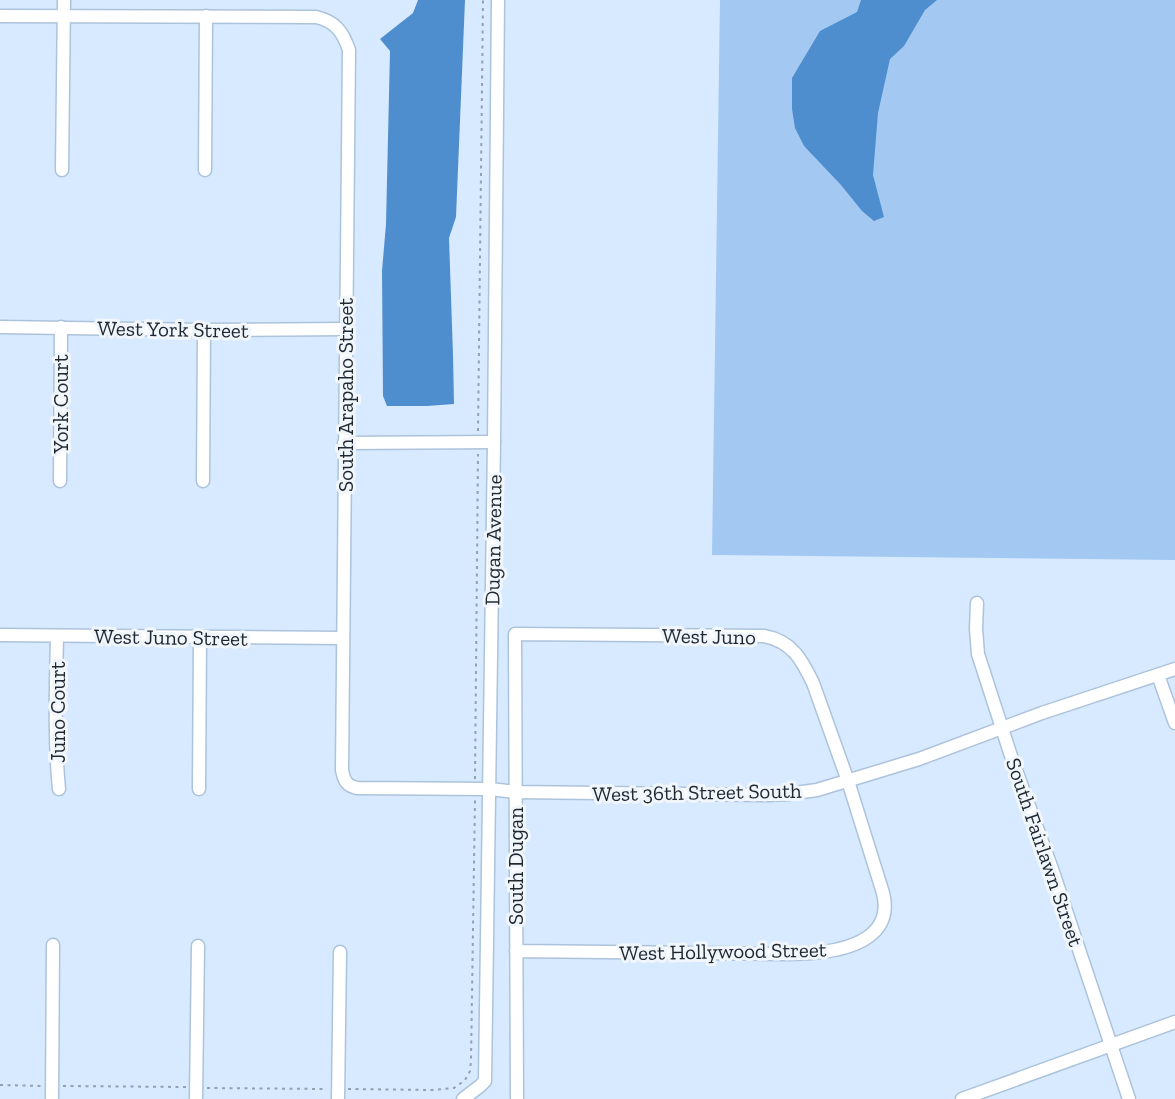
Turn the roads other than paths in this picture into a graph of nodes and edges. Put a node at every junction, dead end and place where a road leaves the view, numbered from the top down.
1 (64, 0) edge
2 (498, 0) edge
3 (0, 16) edge
4 (64, 16) junction
5 (206, 16) junction
6 (62, 170) dead end
7 (205, 170) dead end
8 (0, 327) edge
9 (61, 327) junction
10 (345, 329) junction
11 (204, 330) junction
12 (494, 442) junction
13 (344, 443) junction
14 (60, 481) dead end
15 (202, 481) dead end
16 (977, 603) dead end
17 (515, 634) joint
18 (0, 635) edge
19 (57, 636) junction
20 (200, 637) junction
21 (342, 638) junction
22 (1175, 669) edge
23 (1158, 675) junction
24 (1175, 723) edge
25 (1002, 728) junction
26 (848, 781) junction
27 (346, 782) joint
28 (59, 789) dead end
29 (199, 789) dead end
30 (489, 789) junction
31 (515, 792) junction
32 (53, 945) dead end
33 (198, 946) dead end
34 (516, 951) junction
35 (340, 952) dead end
36 (1175, 1022) edge
37 (1110, 1046) junction
38 (196, 1093) edge
39 (338, 1094) edge
40 (52, 1099) edge
41 (463, 1099) edge
42 (518, 1099) edge
43 (962, 1099) edge
44 (1129, 1099) edge

1 - 4 street
2 - 12 street, Dugan Avenue
3 - 4 street
4 - 5 street
4 - 6 street
5 - 7 street
5 - 10 street, South Arapaho Street
8 - 9 street, West York Street
9 - 11 street, West York Street
9 - 14 street, York Court
10 - 11 street, West York Street
10 - 13 street, South Arapaho Street
11 - 15 street
12 - 13 street
12 - 30 street, Dugan Avenue
13 - 21 street, South Arapaho Street
16 - 25 street, South Fairlawn Street
17 - 26 street, West Juno
17 - 31 street, South Dugan
18 - 19 street, West Juno Street
19 - 20 street, West Juno Street
19 - 28 street, Juno Court
20 - 21 street, West Juno Street
20 - 29 street
21 - 27 street, South Arapaho Street
22 - 23 street, West 36th Street South
23 - 24 street
23 - 25 street, West 36th Street South
25 - 26 street, West 36th Street South
25 - 37 street, South Fairlawn Street
26 - 31 street, West 36th Street South
26 - 34 street, West Hollywood Street
27 - 30 street, West 36th Street South
30 - 31 street, West 36th Street South
30 - 41 street, Dugan Avenue
31 - 34 street, South Dugan
32 - 40 street
33 - 38 street
34 - 42 street, South Dugan
35 - 39 street
36 - 37 street
37 - 43 street
37 - 44 street, South Fairlawn Street

